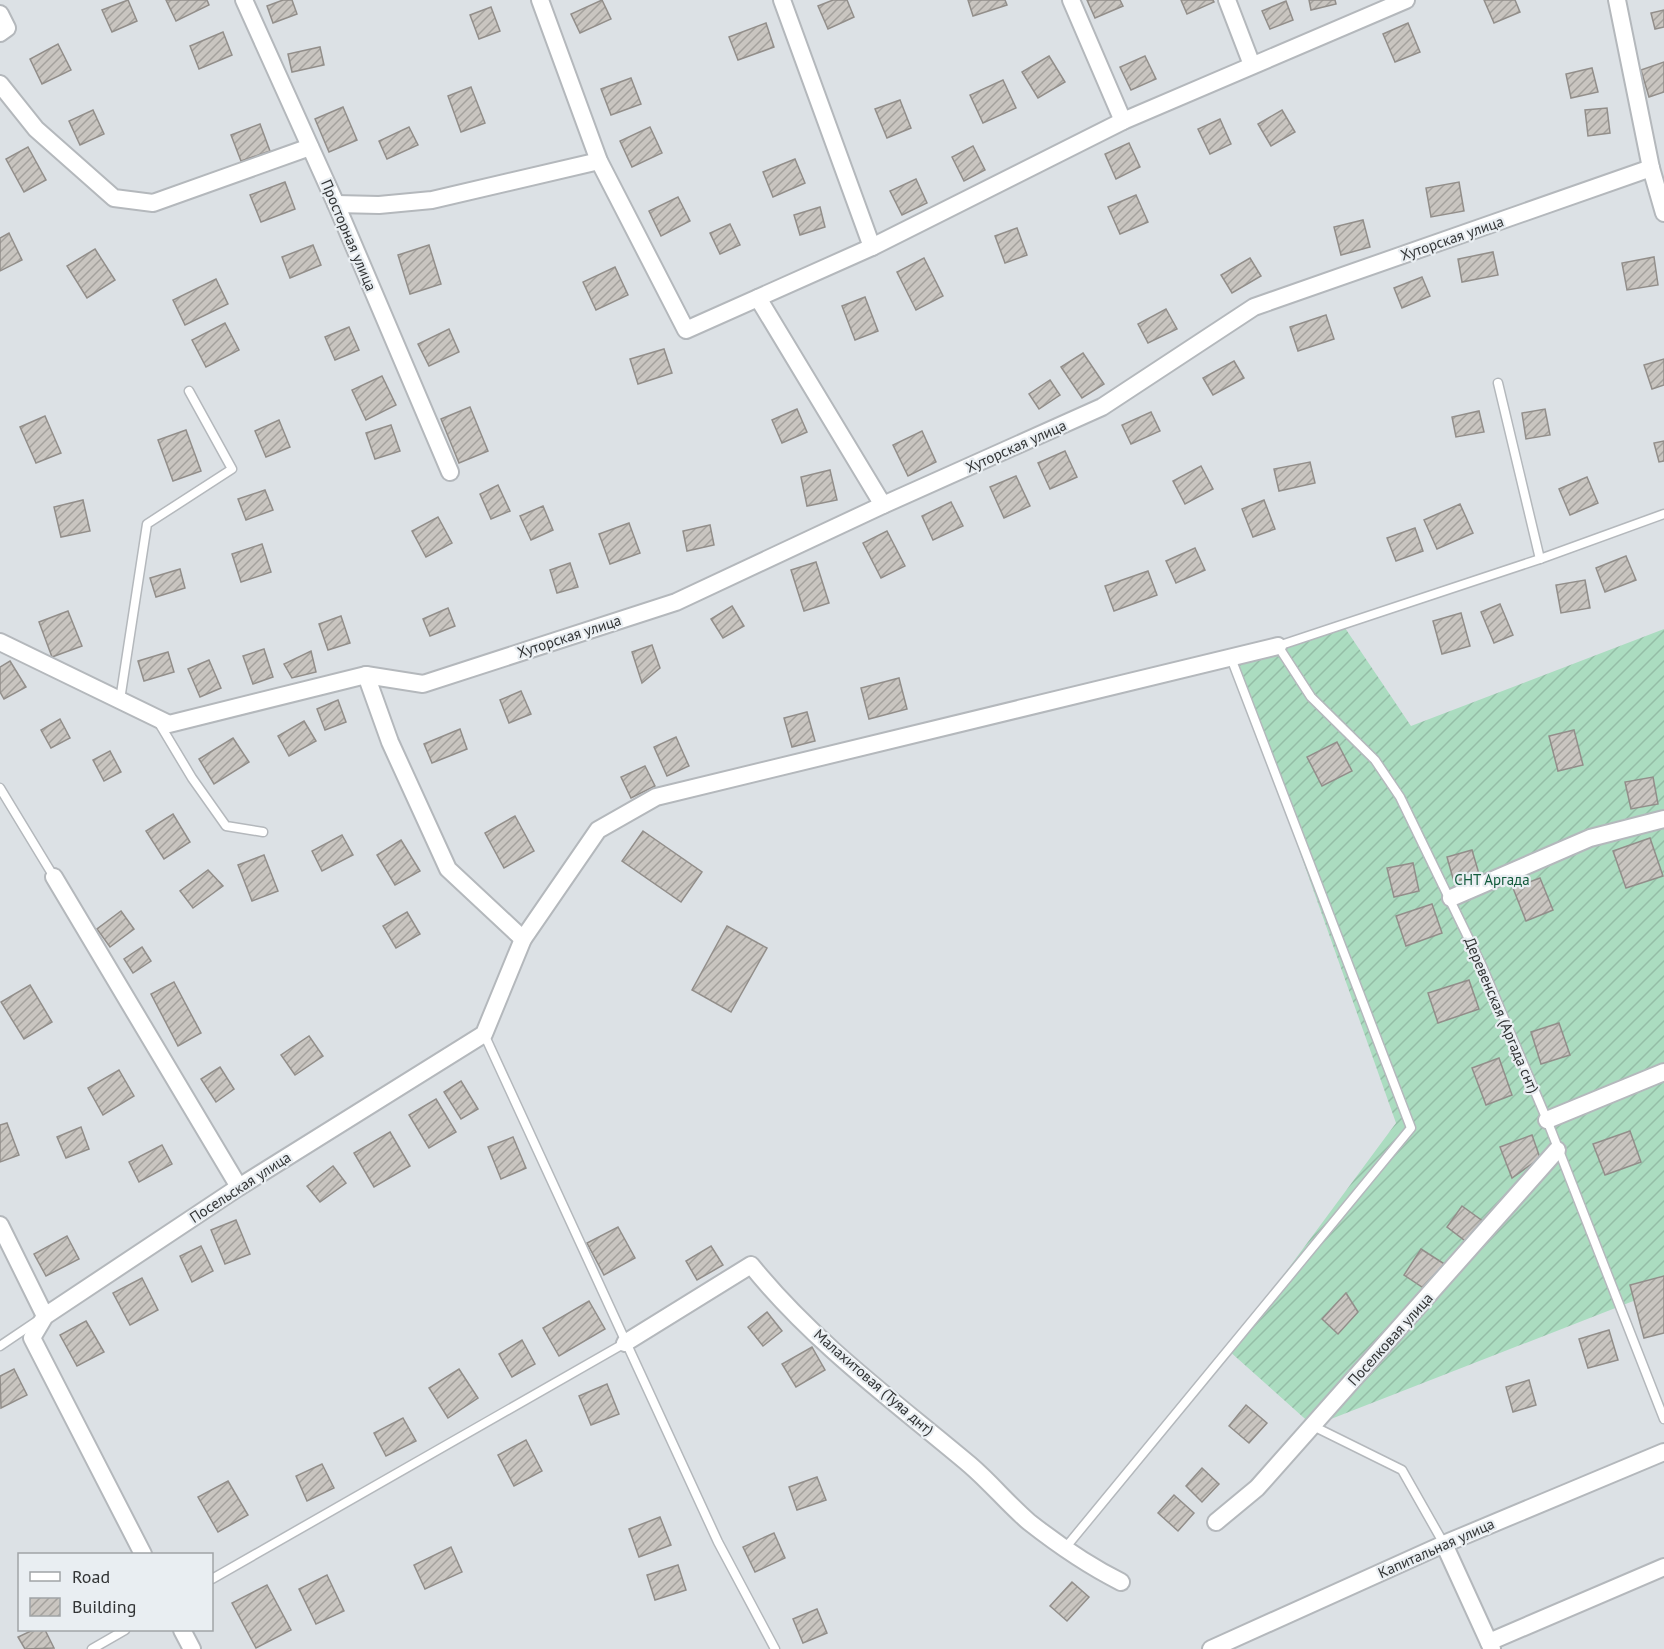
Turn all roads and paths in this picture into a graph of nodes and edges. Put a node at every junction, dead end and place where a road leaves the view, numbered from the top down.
1 (244, 0) edge
2 (540, 0) edge
3 (782, 0) edge
4 (1071, 0) edge
5 (1227, 0) edge
6 (1406, 0) edge
7 (1617, 0) edge
8 (0, 14) edge
9 (0, 33) edge
10 (1252, 65) junction
11 (0, 84) edge
12 (1123, 121) junction
13 (310, 147) junction
14 (599, 161) junction
15 (1651, 168) junction
16 (336, 204) junction
17 (1664, 213) edge
18 (872, 247) junction
19 (758, 298) junction
20 (1498, 383) dead end
21 (189, 391) dead end
22 (450, 472) dead end
23 (883, 505) junction
24 (1664, 514) edge
25 (1540, 559) junction
26 (0, 642) edge
27 (1278, 646) junction
28 (1231, 658) junction
29 (366, 675) junction
30 (120, 701) junction
31 (155, 717) junction
32 (0, 788) edge
33 (1664, 819) edge
34 (263, 832) dead end
35 (54, 877) joint
36 (1450, 898) junction
37 (523, 939) junction
38 (484, 1034) junction
39 (1664, 1072) edge
40 (1547, 1120) junction
41 (1557, 1150) junction
42 (239, 1187) junction
43 (0, 1225) edge
44 (45, 1316) junction
45 (625, 1343) junction
46 (0, 1346) edge
47 (1664, 1419) edge
48 (1313, 1426) junction
49 (1664, 1452) edge
50 (1216, 1522) dead end
51 (1444, 1544) junction
52 (1066, 1547) junction
53 (142, 1553) edge
54 (1664, 1567) edge
55 (213, 1578) edge
56 (1120, 1582) dead end
57 (122, 1631) edge
58 (183, 1631) edge
59 (1490, 1646) edge
60 (92, 1649) edge
61 (192, 1649) edge
62 (776, 1649) edge
63 (1210, 1649) edge

1 - 13 street, Просторная улица
2 - 14 street
3 - 18 street
4 - 12 street
5 - 10 street
6 - 10 street
7 - 15 street
8 - 9 street
10 - 12 street
11 - 13 street
12 - 18 street
13 - 16 street, Просторная улица
14 - 16 street
14 - 19 street
15 - 17 street
15 - 23 street, Хуторская улица
16 - 22 street, Просторная улица
18 - 19 street
19 - 23 street
20 - 25 lane
21 - 30 lane
23 - 29 street, Хуторская улица
24 - 25 lane
25 - 27 lane
26 - 30 street
27 - 28 street
27 - 36 lane, Деревенская (Аргада снт)
28 - 37 street
28 - 52 lane
29 - 31 street
29 - 37 street
30 - 31 street
31 - 34 lane
32 - 35 lane
33 - 36 street
35 - 42 street
36 - 40 lane, Деревенская (Аргада снт)
37 - 38 street
38 - 42 street, Посельская улица
38 - 45 lane
39 - 40 street
40 - 41 lane, Деревенская (Аргада снт)
41 - 47 lane, Деревенская (Аргада снт)
41 - 48 street, Поселковая улица
42 - 44 street, Посельская улица
43 - 44 street
44 - 46 lane, Посельская улица
44 - 53 street
45 - 52 street, Малахитовая (Туяа днт)
45 - 55 lane
45 - 62 lane
48 - 50 street, Поселковая улица
48 - 51 lane
49 - 51 street, Капитальная улица
51 - 59 street
51 - 63 street, Капитальная улица
52 - 56 street, Малахитовая (Туяа днт)
54 - 59 street
57 - 60 lane
58 - 61 street

